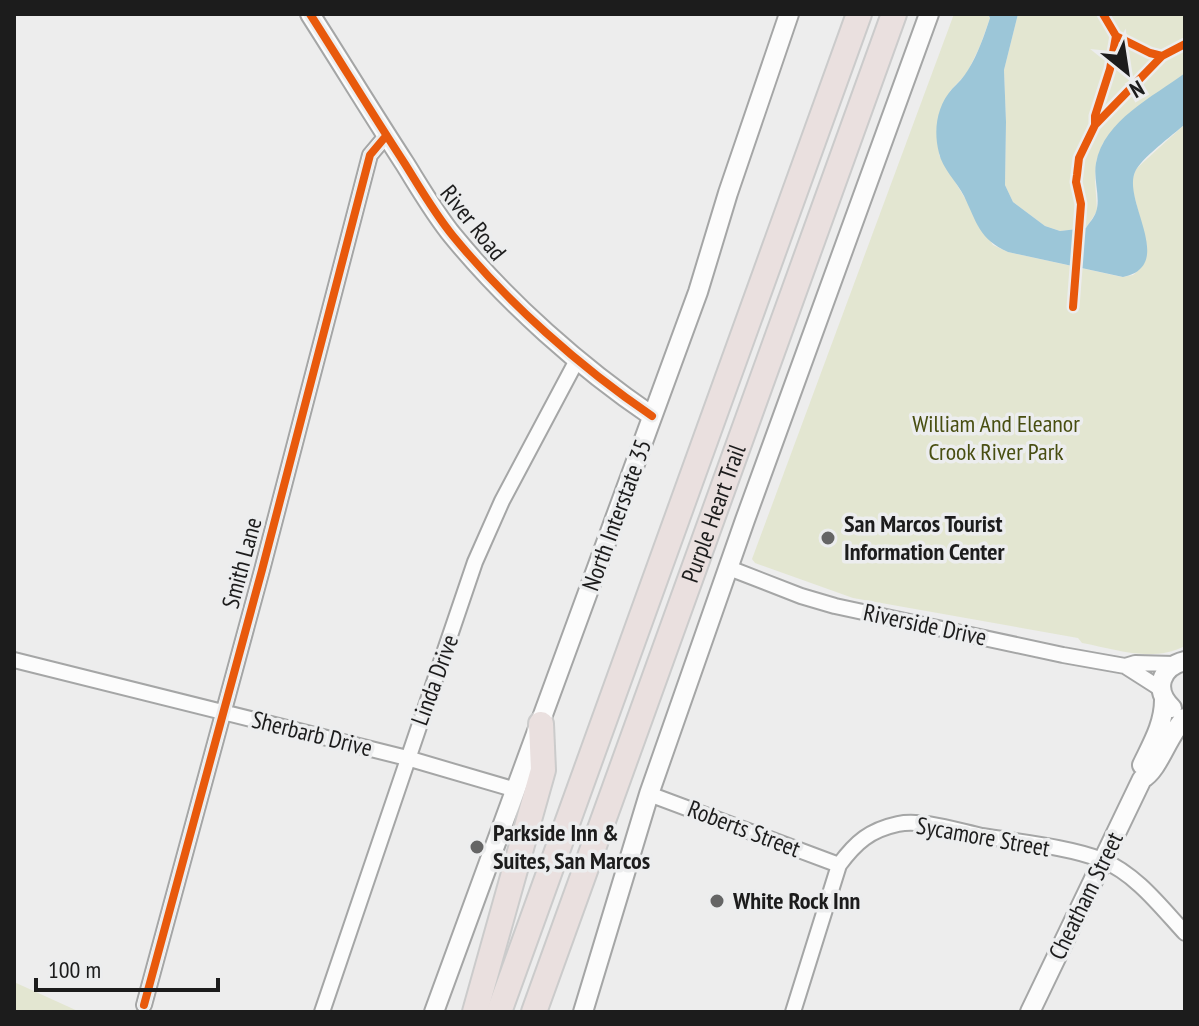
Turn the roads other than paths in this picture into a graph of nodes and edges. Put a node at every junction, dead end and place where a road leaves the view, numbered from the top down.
1 (310, 14) edge
2 (789, 14) edge
3 (859, 14) edge
4 (894, 14) edge
5 (929, 14) edge
6 (386, 136) junction
7 (577, 360) junction
8 (652, 416) junction
9 (729, 568) junction
10 (14, 660) edge
11 (1182, 661) edge
12 (1125, 666) junction
13 (1163, 694) junction
14 (223, 712) junction
15 (1185, 716) edge
16 (541, 724) junction
17 (407, 758) junction
18 (1142, 779) junction
19 (516, 790) junction
20 (649, 794) junction
21 (1103, 861) junction
22 (839, 865) junction
23 (1185, 933) edge
24 (144, 1005) dead end
25 (322, 1012) edge
26 (434, 1012) edge
27 (475, 1012) edge
28 (499, 1012) edge
29 (534, 1012) edge
30 (583, 1012) edge
31 (793, 1012) edge
32 (1030, 1012) edge

1 - 6 main road, River Road
2 - 8 main road, North Interstate 35
3 - 28 highway, Purple Heart Trail
4 - 29 highway, Purple Heart Trail
5 - 9 main road
6 - 7 main road, River Road
6 - 14 street, Smith Lane
7 - 8 main road, River Road
7 - 17 street, Linda Drive
8 - 16 main road, North Interstate 35
9 - 12 street, Riverside Drive
9 - 20 main road
10 - 14 street, Sherbarb Drive
11 - 12 street, Riverside Drive
11 - 13 main road, Cheatham Street
12 - 13 street, Riverside Drive
13 - 15 main road
13 - 18 main road, Cheatham Street
14 - 17 street, Sherbarb Drive
14 - 24 street, Smith Lane
15 - 18 main road, Cheatham Street
16 - 19 main road, North Interstate 35
16 - 27 highway
17 - 19 street, Sherbarb Drive
17 - 25 street, Linda Drive
18 - 21 main road, Cheatham Street
19 - 26 main road, North Interstate 35
20 - 22 street, Roberts Street
20 - 30 main road
21 - 22 street, Sycamore Street
21 - 23 street, Sycamore Street
21 - 32 main road, Cheatham Street
22 - 31 street, Sycamore Street

